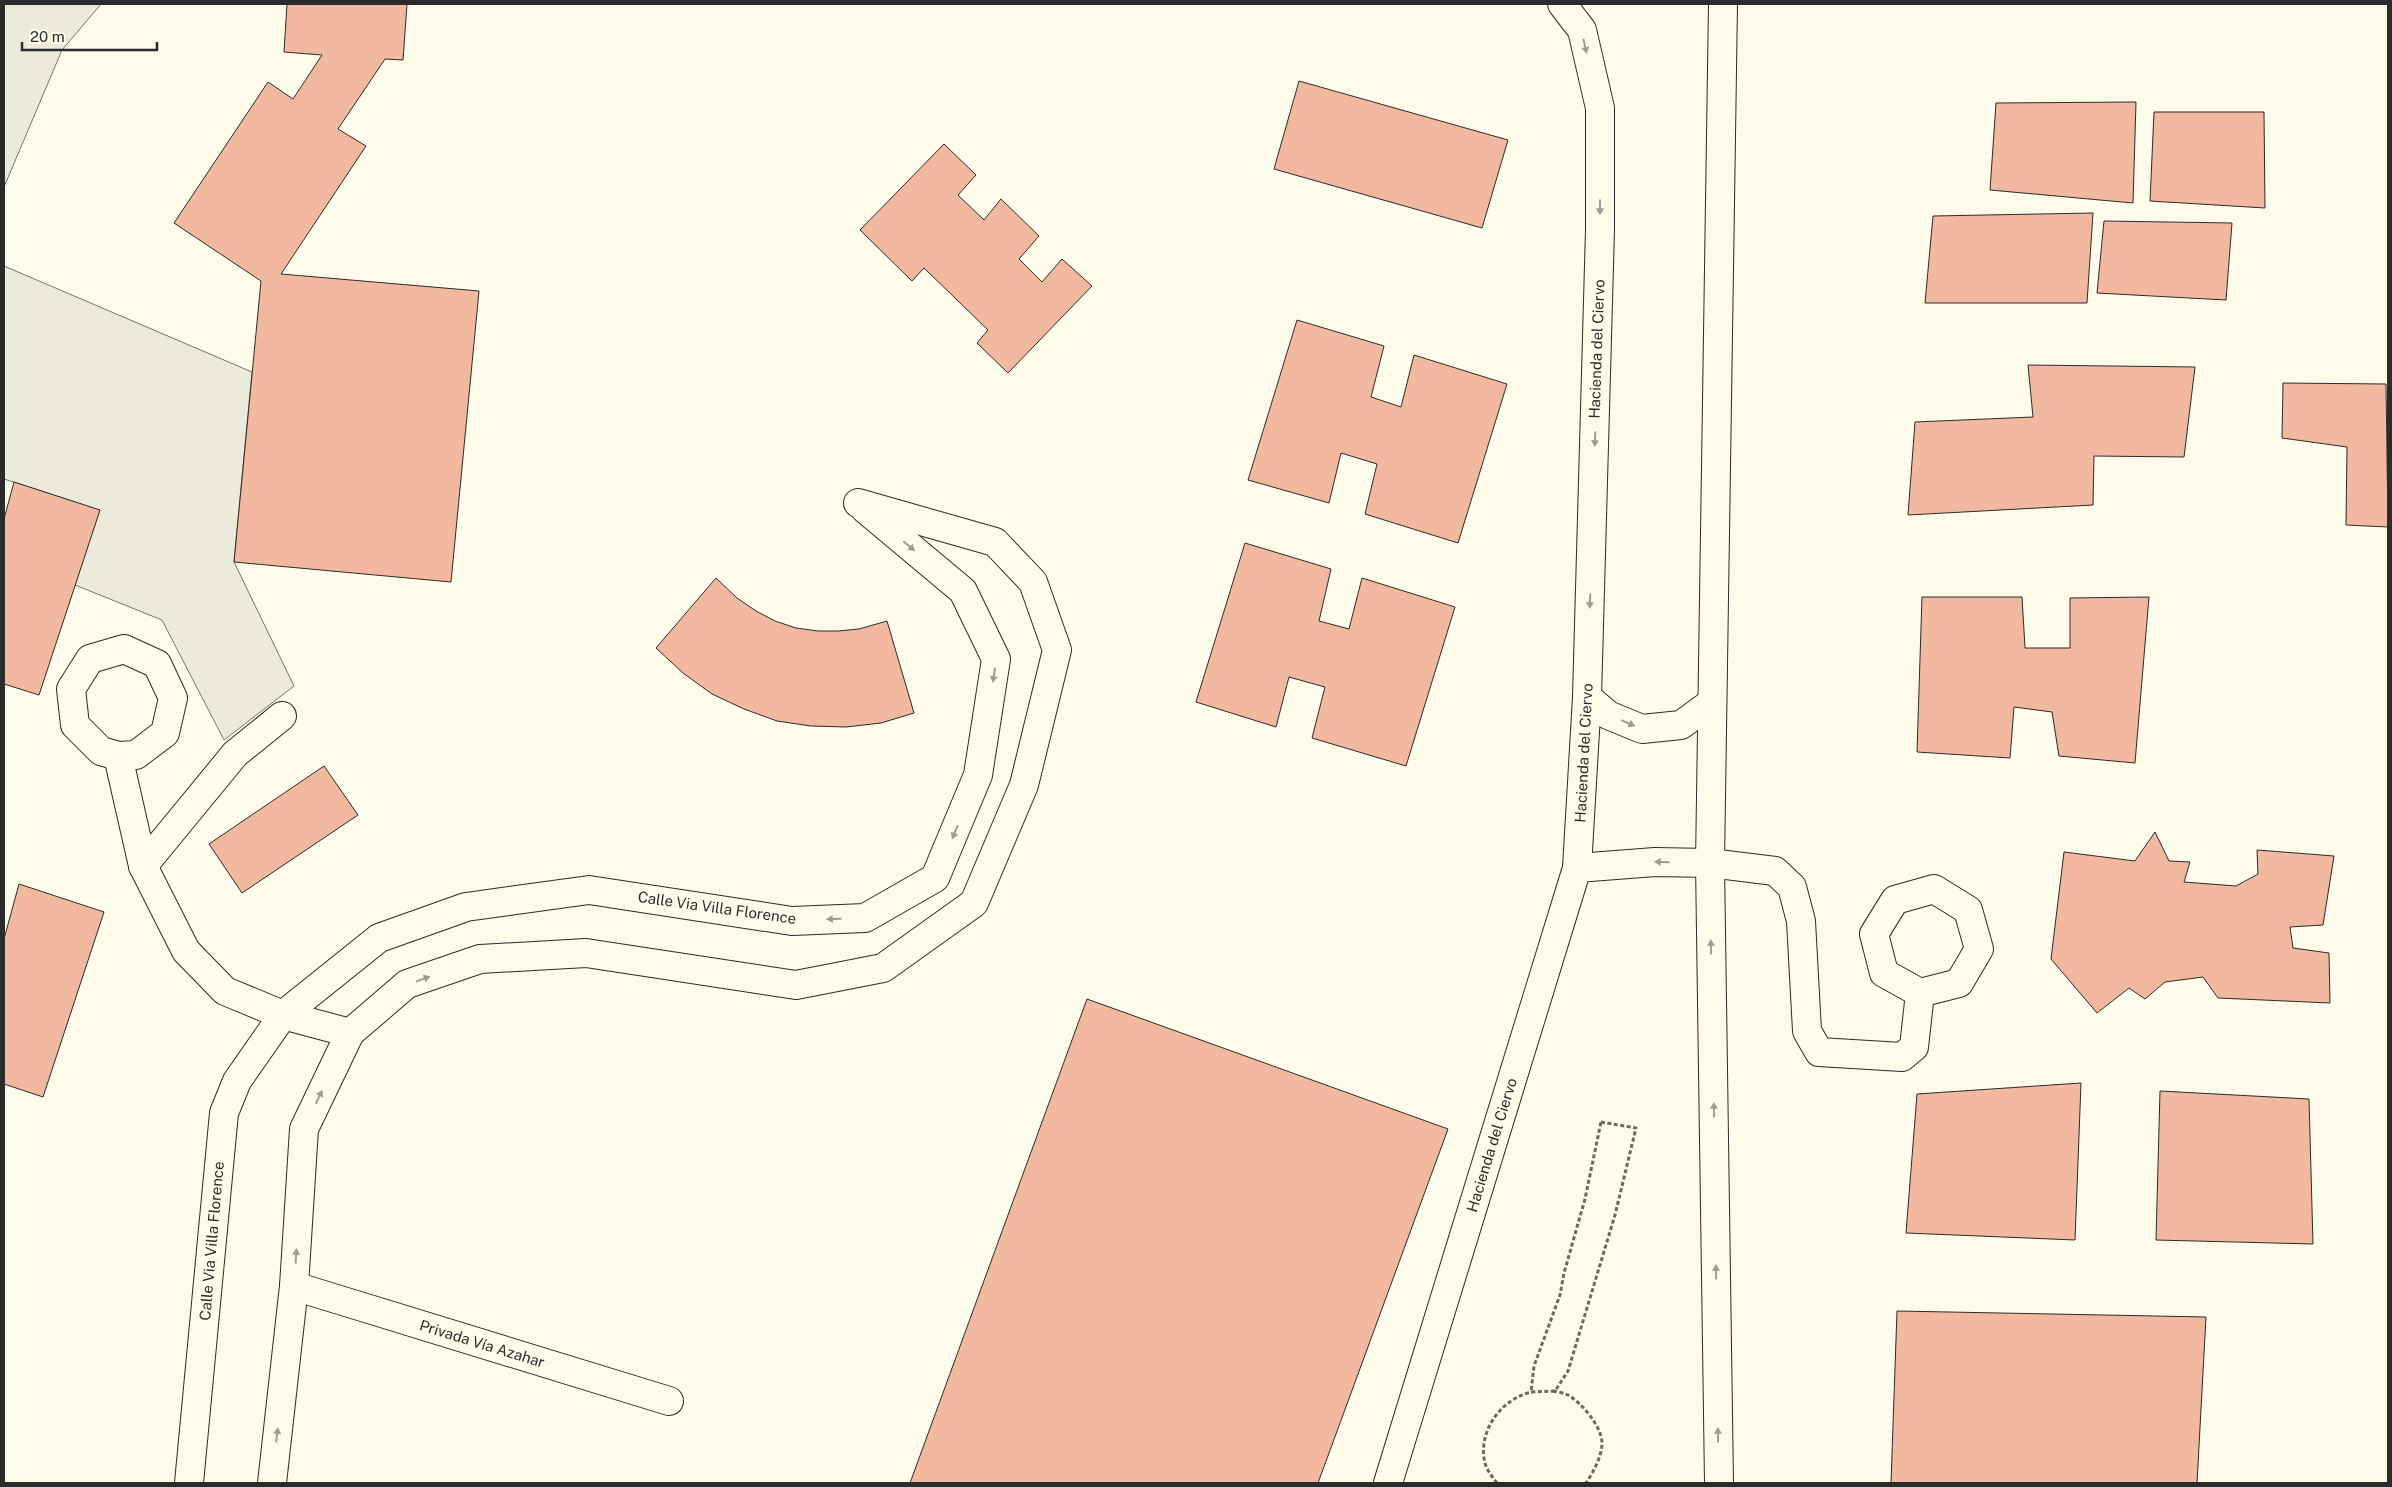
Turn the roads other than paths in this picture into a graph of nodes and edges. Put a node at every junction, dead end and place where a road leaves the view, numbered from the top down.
1 (1562, 4) edge
2 (1723, 4) edge
3 (1587, 697) junction
4 (1711, 703) junction
5 (282, 716) dead end
6 (118, 756) dead end
7 (1710, 863) junction
8 (143, 866) junction
9 (1578, 868) junction
10 (1920, 993) dead end
11 (283, 1015) junction
12 (350, 1033) junction
13 (294, 1286) junction
14 (670, 1401) dead end
15 (189, 1483) edge
16 (272, 1483) edge
17 (1388, 1483) edge
18 (1718, 1483) edge

1 -> 3 street, Hacienda del Ciervo
2 - 4 street
3 -> 4 street
3 - 9 street, Hacienda del Ciervo
4 - 7 street
5 - 8 street
6 - 8 street
7 -> 9 street
7 - 10 street
18 -> 7 street
8 - 11 street
9 - 17 street, Hacienda del Ciervo
11 - 12 street
12 -> 11 street, Calle Via Villa Florence
11 - 15 street, Calle Via Villa Florence
13 -> 12 street, Calle Via Villa Florence
13 - 14 street, Privada Vía Azahar
16 -> 13 street, Calle Via Villa Florence

